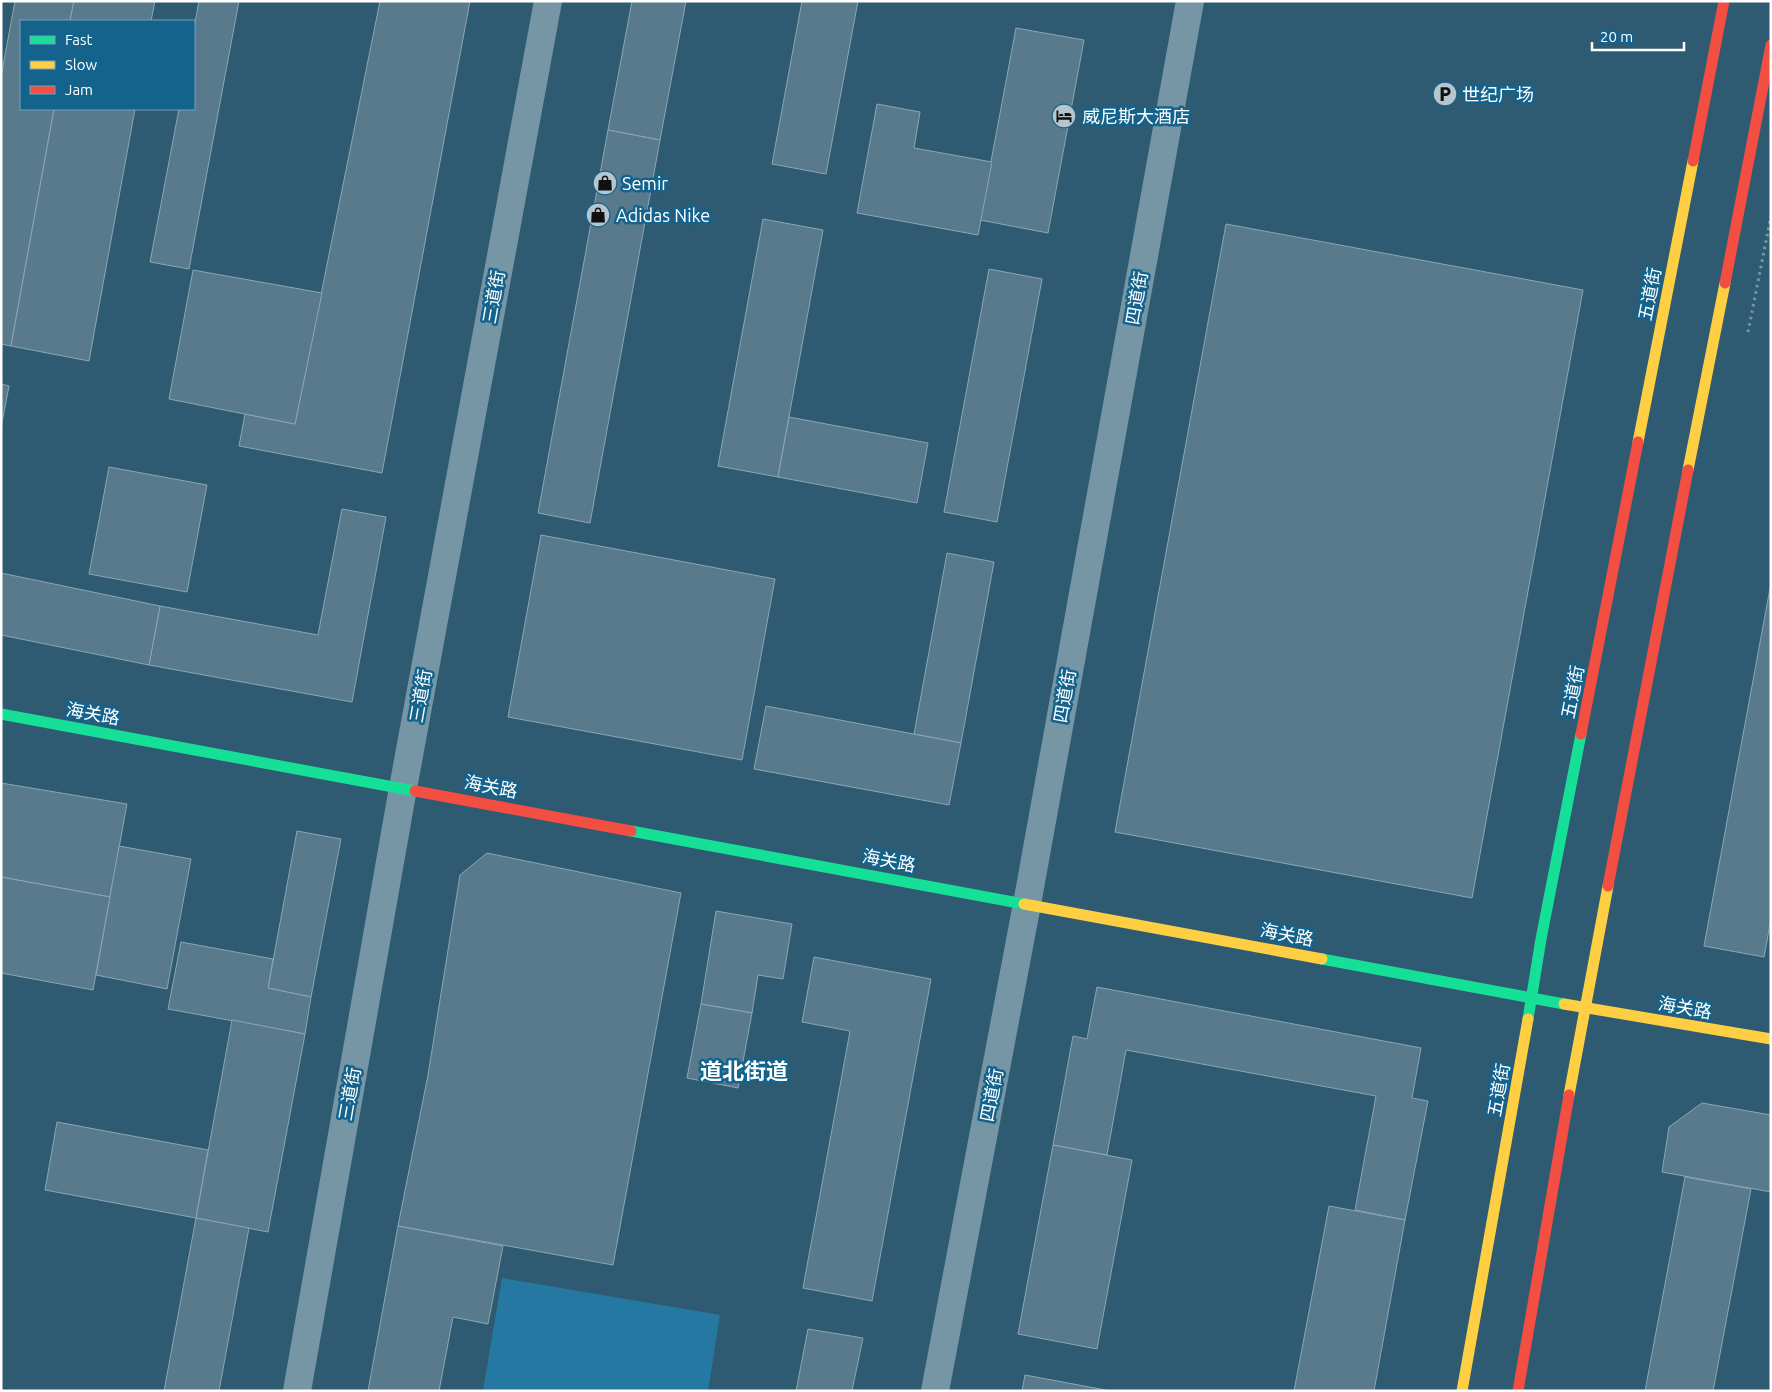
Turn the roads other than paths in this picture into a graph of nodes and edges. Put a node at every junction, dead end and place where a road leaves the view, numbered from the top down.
1 (548, 1) edge
2 (1190, 1) edge
3 (1724, 1) edge
4 (1771, 45) edge
5 (1, 714) edge
6 (403, 788) junction
7 (1026, 904) junction
8 (1532, 998) junction
9 (1584, 1007) junction
10 (1771, 1039) edge
11 (297, 1391) edge
12 (935, 1391) edge
13 (1462, 1391) edge
14 (1518, 1391) edge

1 - 6 street, 三道街
2 - 7 street, 四道街
3 - 8 main road, 五道街
4 - 9 main road
5 - 6 main road, 海关路
6 - 7 main road, 海关路
6 - 11 street, 三道街
7 - 8 main road, 海关路
7 - 12 street, 四道街
8 - 9 main road, 海关路
8 - 13 main road, 五道街
9 - 10 main road, 海关路
9 - 14 main road

